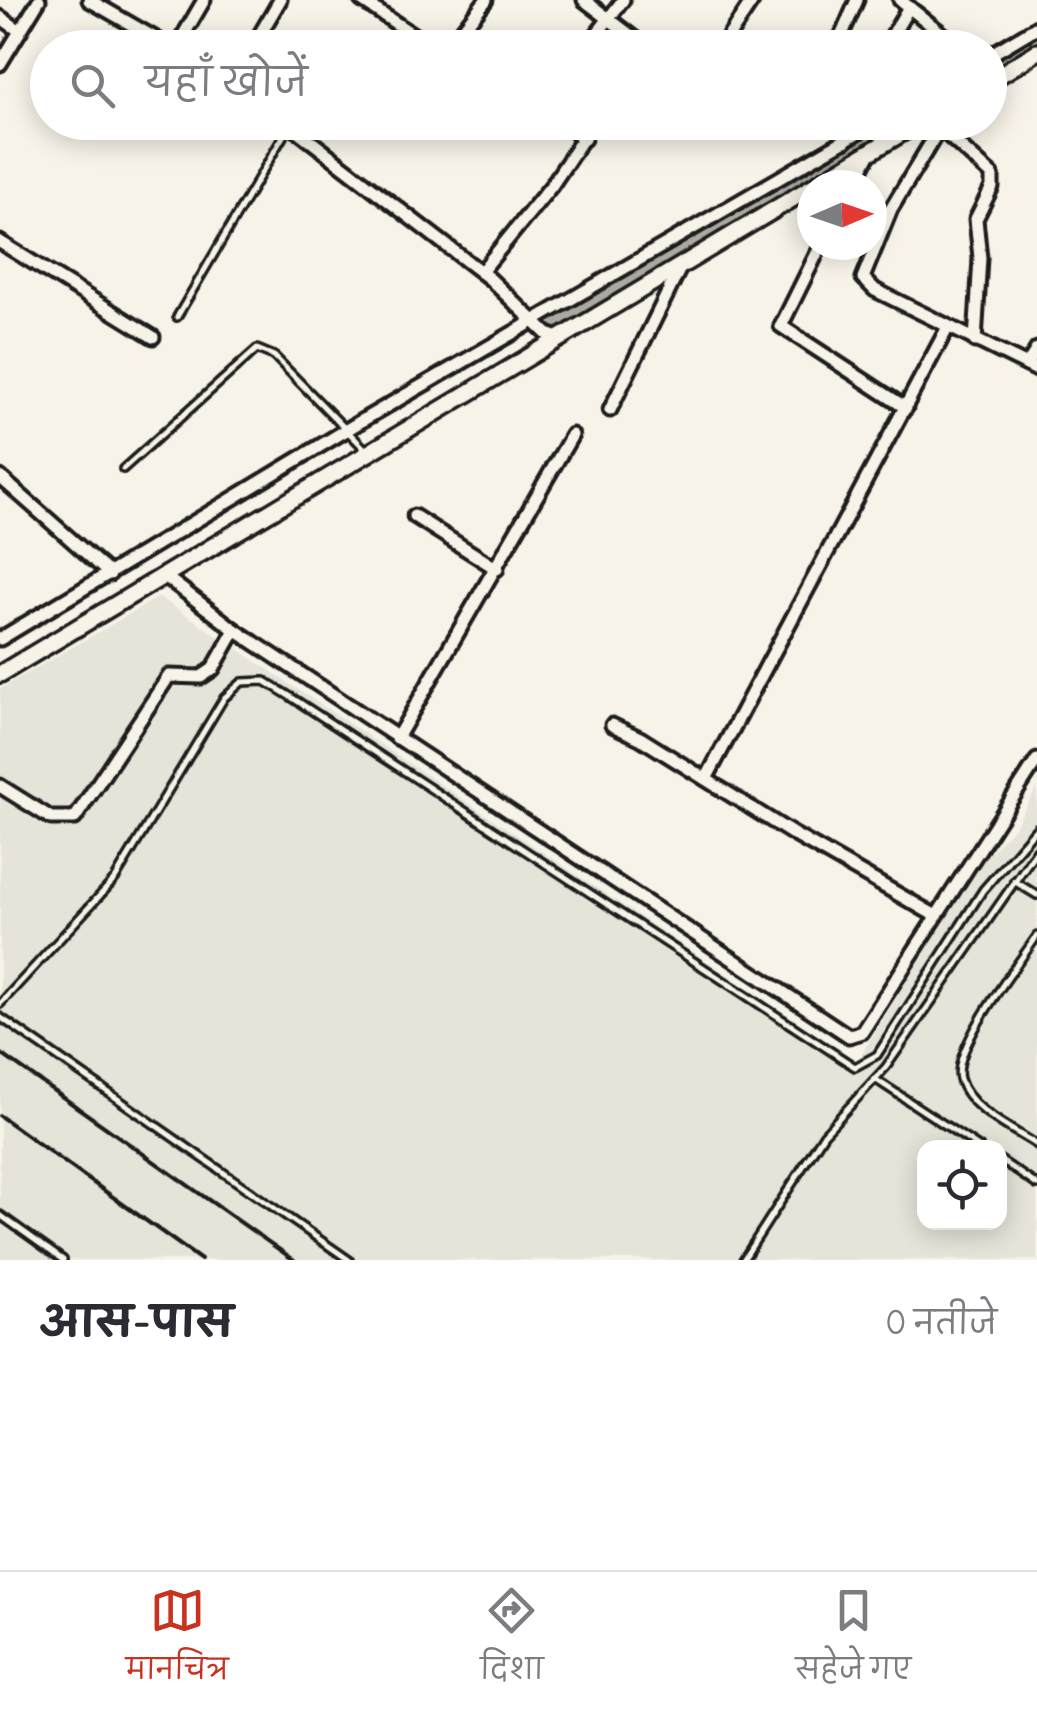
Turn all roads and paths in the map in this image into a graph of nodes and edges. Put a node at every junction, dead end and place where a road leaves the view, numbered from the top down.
1 (39, 0) edge
2 (89, 0) edge
3 (204, 0) edge
4 (280, 0) edge
5 (361, 0) edge
6 (486, 0) edge
7 (584, 0) edge
8 (623, 0) edge
9 (753, 0) edge
10 (857, 0) edge
11 (905, 3) edge
12 (0, 17) edge
13 (609, 18) junction
14 (1037, 27) edge
15 (142, 30) edge
16 (185, 30) edge
17 (262, 30) edge
18 (406, 30) edge
19 (465, 30) edge
20 (600, 30) edge
21 (624, 30) edge
22 (732, 30) edge
23 (844, 30) edge
24 (893, 30) edge
25 (938, 30) edge
26 (20, 31) junction
27 (1007, 46) edge
28 (1037, 52) edge
29 (0, 64) edge
30 (1007, 69) edge
31 (279, 140) edge
32 (309, 140) edge
33 (584, 140) edge
34 (890, 140) edge
35 (928, 140) edge
36 (950, 140) edge
37 (845, 141) edge
38 (872, 151) junction
39 (841, 170) edge
40 (859, 170) edge
41 (797, 197) edge
42 (0, 242) edge
43 (814, 260) edge
44 (683, 267) junction
45 (481, 272) junction
46 (177, 317) dead end
47 (948, 328) junction
48 (546, 330) junction
49 (152, 337) dead end
50 (975, 341) junction
51 (1037, 348) edge
52 (1032, 368) edge
53 (906, 408) junction
54 (610, 410) dead end
55 (348, 433) junction
56 (572, 435) dead end
57 (367, 451) junction
58 (123, 469) dead end
59 (0, 476) edge
60 (414, 516) dead end
61 (497, 569) junction
62 (110, 574) junction
63 (166, 577) junction
64 (234, 630) junction
65 (0, 639) edge
66 (0, 674) edge
67 (612, 725) dead end
68 (397, 738) junction
69 (1037, 760) edge
70 (706, 779) junction
71 (0, 786) edge
72 (1037, 828) edge
73 (1037, 850) edge
74 (1014, 881) junction
75 (1037, 894) edge
76 (936, 916) junction
77 (1037, 936) edge
78 (0, 1004) edge
79 (0, 1017) edge
80 (875, 1078) junction
81 (968, 1140) edge
82 (1037, 1145) edge
83 (1007, 1165) edge
84 (1037, 1184) edge
85 (0, 1215) edge
86 (64, 1260) edge
87 (349, 1260) edge
88 (743, 1260) edge

1 - 26 street
2 - 15 street
3 - 16 street
4 - 17 street
5 - 18 street
6 - 19 street
7 - 13 street
8 - 13 street
9 - 22 street
10 - 23 street
11 - 24 street
11 - 25 street
12 - 26 street
13 - 20 street
13 - 21 street
14 - 27 street
26 - 29 street
28 - 30 street
31 - 46 lane
32 - 45 street
33 - 45 street
34 - 38 street
35 - 47 street
36 - 50 street
37 - 48 street
38 - 39 street
38 - 40 street
41 - 44 street
42 - 49 street
43 - 53 street
44 - 48 street
44 - 54 street
45 - 48 street
47 - 50 street
47 - 53 street
48 - 55 street
48 - 57 street
50 - 52 street
51 - 52 street
53 - 70 street
55 - 57 lane
55 - 58 lane
55 - 62 street
56 - 61 street
57 - 63 street
59 - 62 street
60 - 61 street
61 - 68 street
62 - 65 street
63 - 64 street
63 - 66 street
64 - 68 street
64 - 71 street
67 - 70 street
68 - 76 street
69 - 76 street
70 - 76 street
72 - 78 lane
73 - 74 lane
74 - 75 lane
74 - 80 lane
77 - 82 lane
79 - 87 lane
80 - 81 lane
80 - 88 lane
83 - 84 lane
85 - 86 lane

